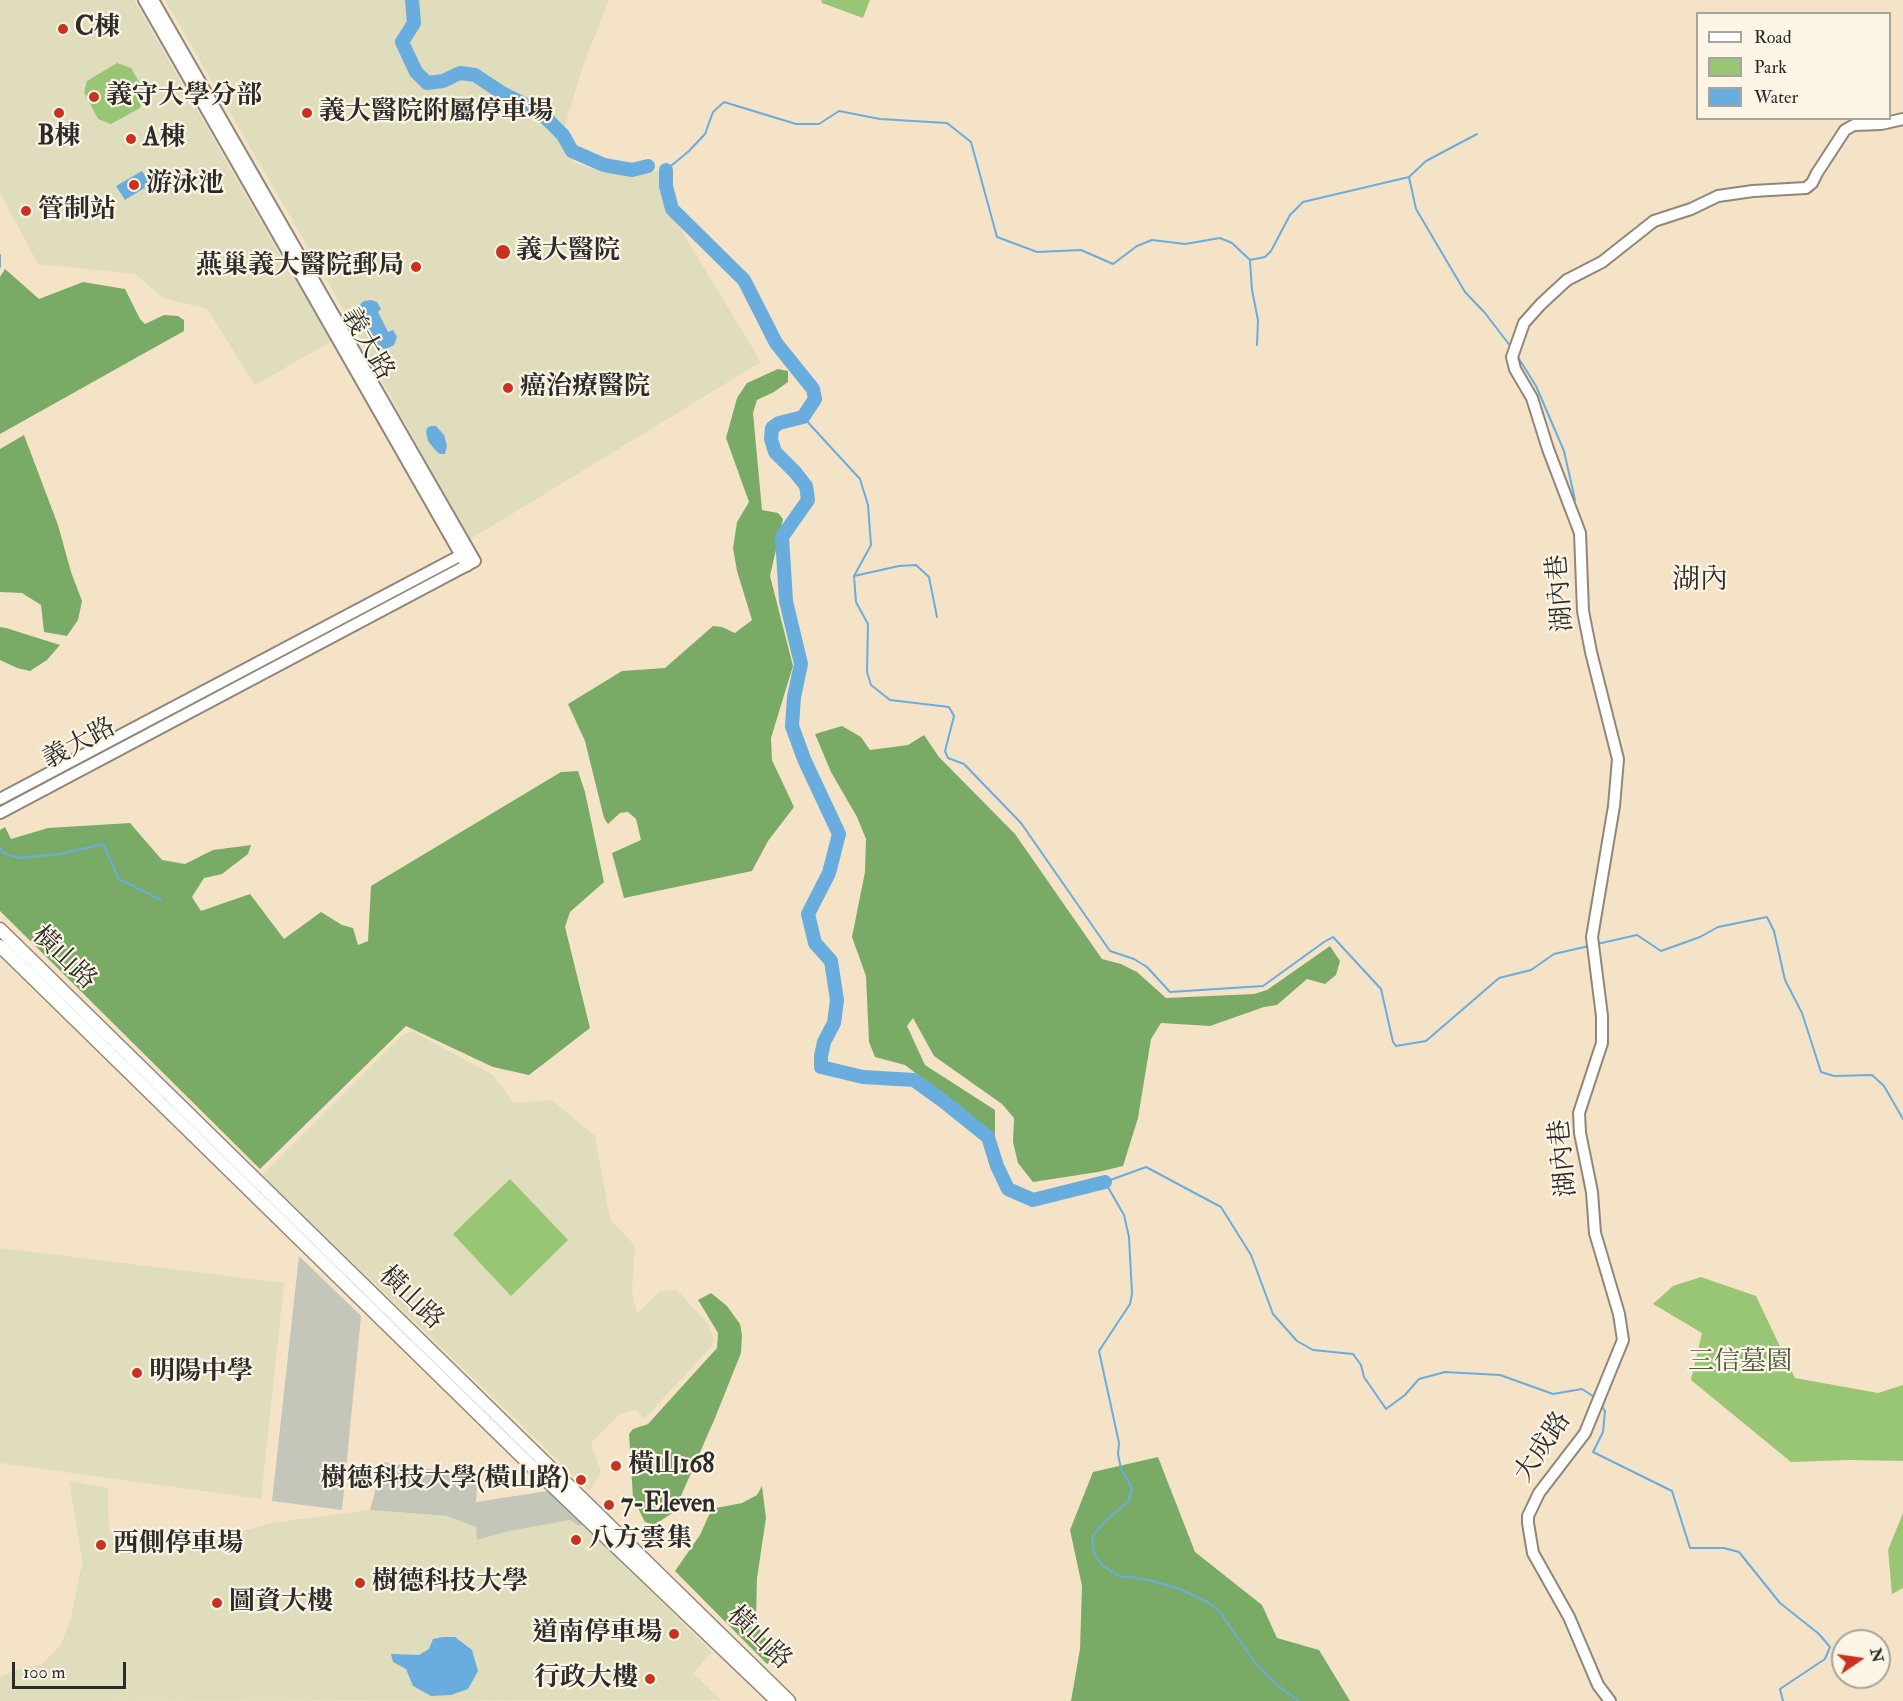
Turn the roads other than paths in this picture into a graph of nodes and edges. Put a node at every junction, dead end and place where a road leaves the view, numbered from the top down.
1 (144, 0) edge
2 (153, 0) edge
3 (1903, 119) edge
4 (465, 553) junction
5 (0, 799) edge
6 (0, 813) edge
7 (0, 929) edge
8 (0, 946) edge
9 (1619, 1314) joint
10 (783, 1700) edge
11 (1610, 1701) edge

1 - 4 street, 義大路
2 - 4 street, 義大路
3 - 9 street, 湖內巷
4 - 5 street, 義大路
4 - 6 street, 義大路
7 - 10 main road, 橫山路
8 - 10 main road, 橫山路
9 - 11 street, 大成路

